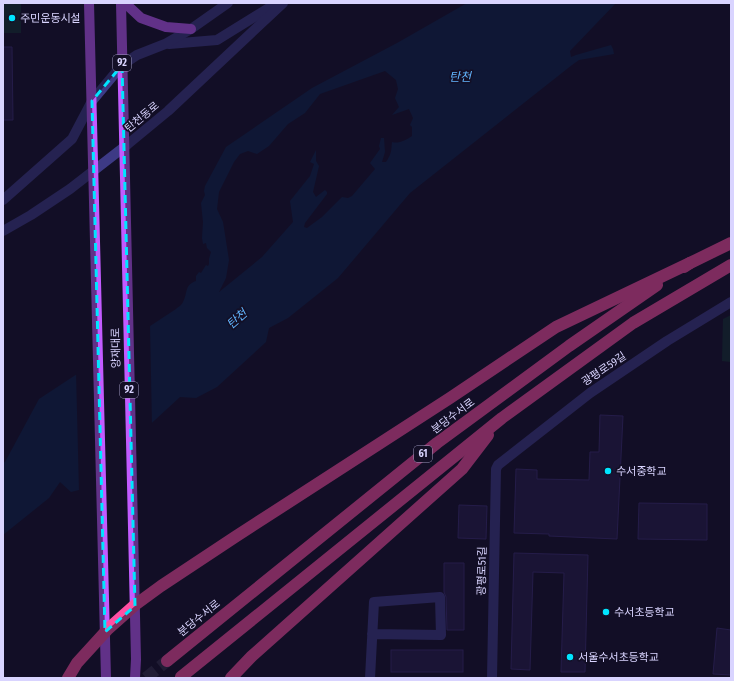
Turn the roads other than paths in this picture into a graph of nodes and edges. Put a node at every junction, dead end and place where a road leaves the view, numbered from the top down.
1 (89, 3) edge
2 (120, 3) edge
3 (125, 3) edge
4 (228, 3) edge
5 (277, 3) edge
6 (283, 3) edge
7 (191, 29) junction
8 (164, 44) junction
9 (122, 65) junction
10 (92, 101) junction
11 (3, 200) edge
12 (3, 232) edge
13 (731, 243) edge
14 (690, 263) junction
15 (731, 265) edge
16 (731, 302) edge
17 (502, 418) junction
18 (498, 465) joint
19 (372, 634) junction
20 (167, 661) tunnel mouth
21 (181, 677) edge
22 (68, 678) edge
23 (106, 678) edge
24 (135, 678) edge
25 (231, 678) edge
26 (370, 678) edge
27 (492, 678) edge

1 - 10 main road, 양재대로
2 - 9 main road, 양재대로 / 92
3 - 7 main road
4 - 7 street
5 - 8 street
6 - 12 street, 탄천동로
7 - 8 street
8 - 9 street
9 - 10 street
9 - 24 main road, 양재대로 / 92
10 - 11 street
10 - 23 main road, 양재대로
13 - 14 highway, 분당수서로 / 61
14 - 20 highway, 분당수서로 / 61
14 - 22 highway
15 - 17 highway, 61
16 - 18 street, 광평로59길
17 - 21 highway, 61
17 - 25 highway
18 - 27 street, 광평로51길
19 - 19 street
19 - 26 street

